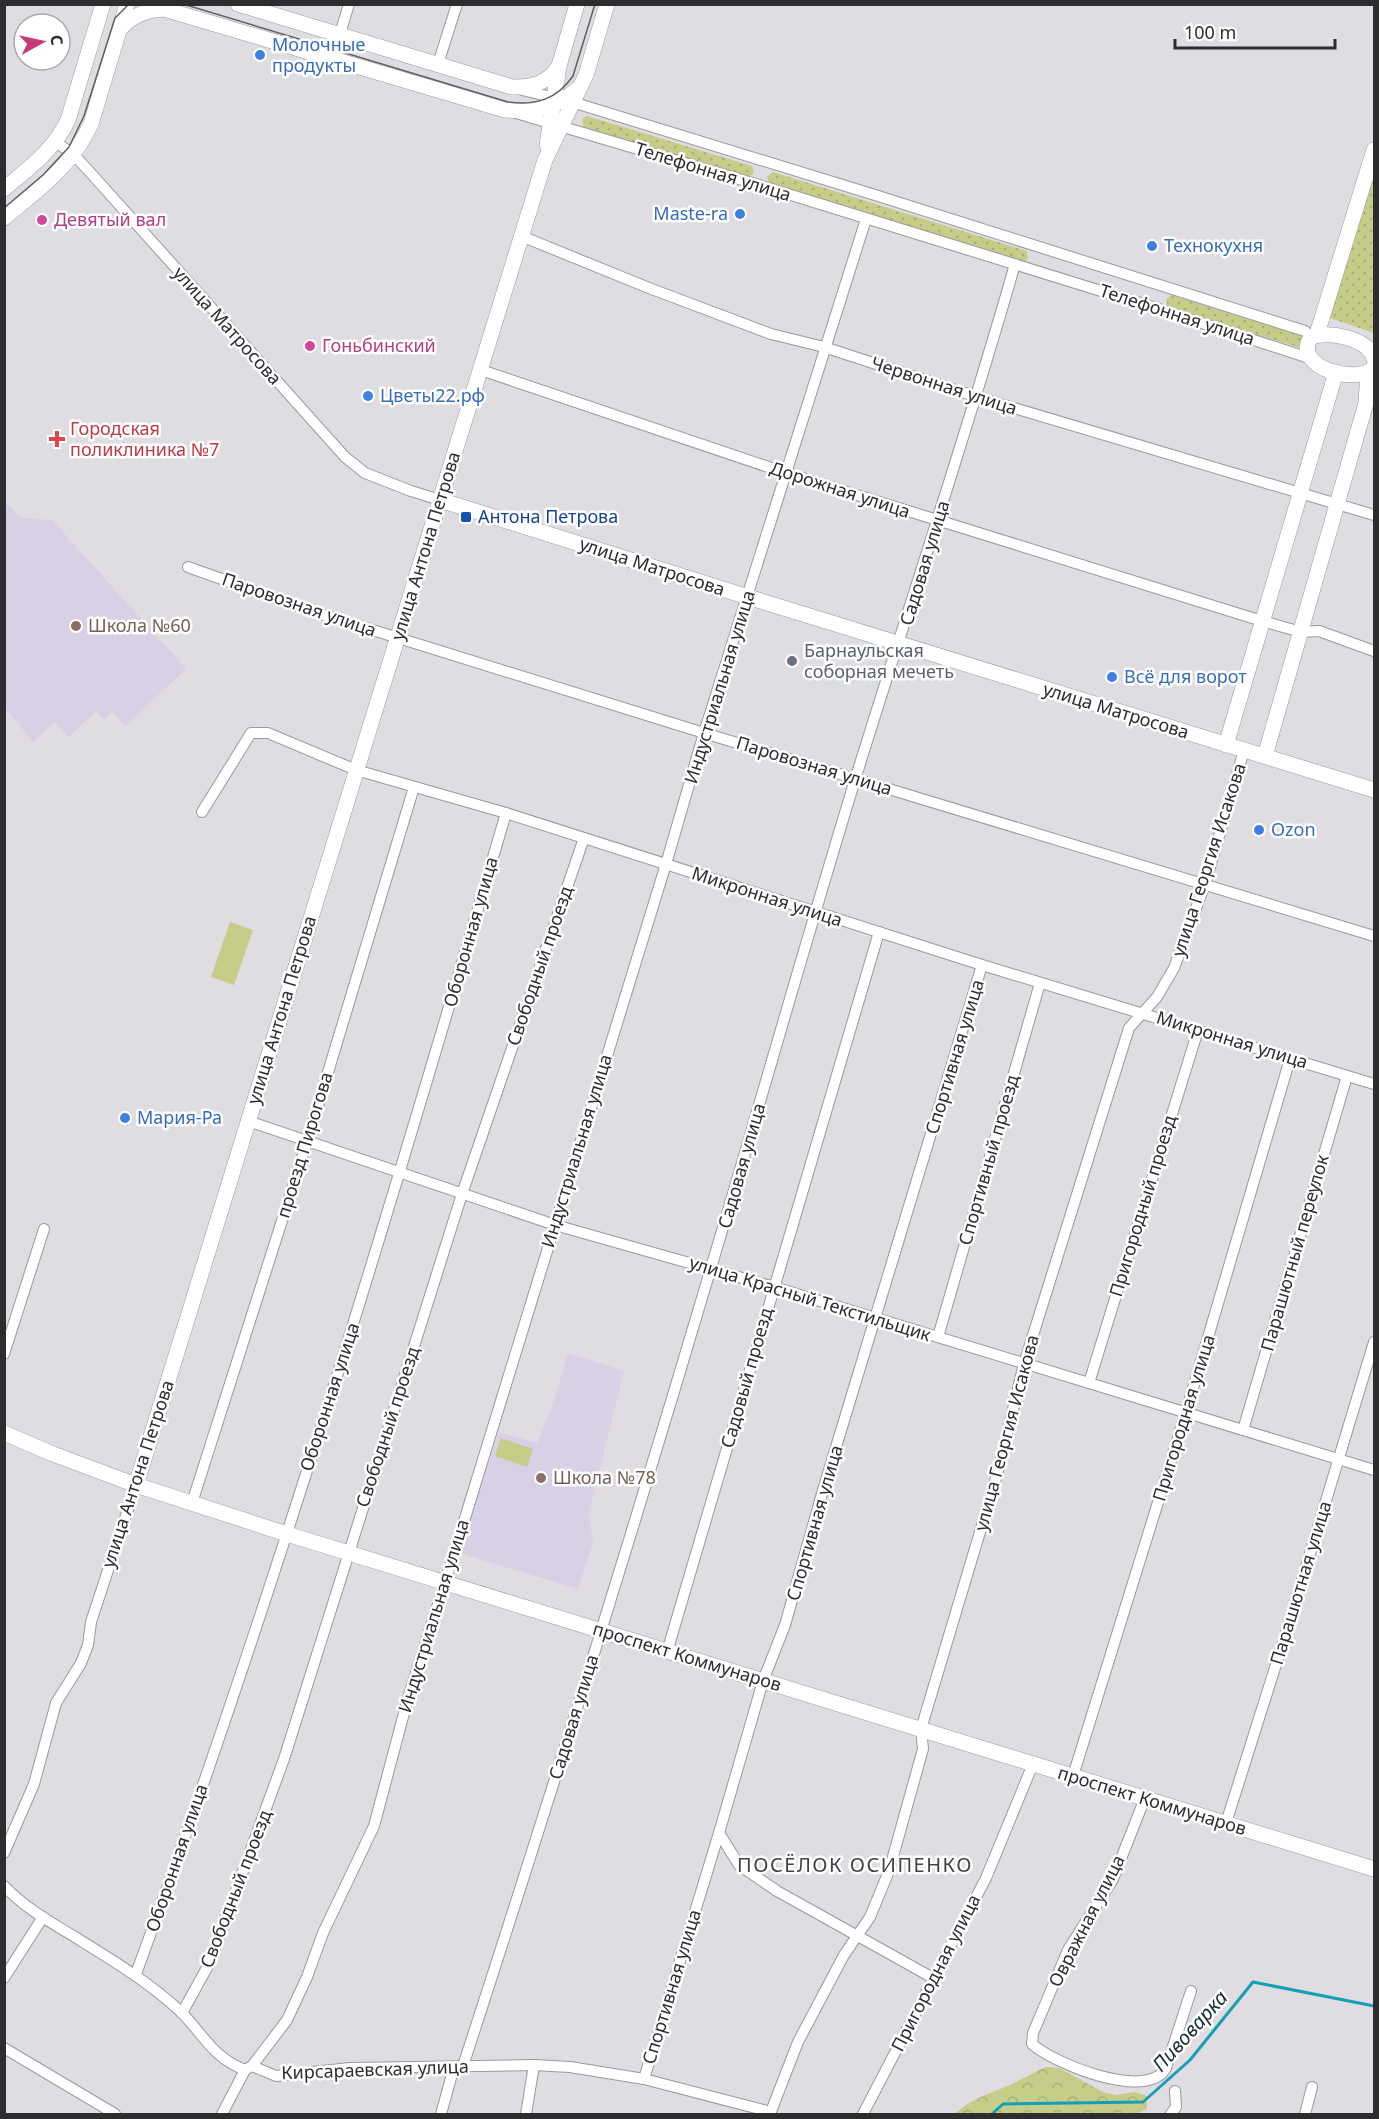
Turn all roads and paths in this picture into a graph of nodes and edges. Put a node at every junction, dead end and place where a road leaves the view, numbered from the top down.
1 (127, 4) edge
2 (238, 4) edge
3 (349, 4) edge
4 (457, 4) edge
5 (577, 4) edge
6 (607, 4) edge
7 (104, 5) edge
8 (145, 7) edge
9 (119, 30) junction
10 (340, 34) junction
11 (438, 64) junction
12 (559, 66) junction
13 (512, 87) junction
14 (561, 101) junction
15 (506, 110) junction
16 (555, 125) junction
17 (56, 142) junction
18 (1374, 150) edge
19 (74, 155) junction
20 (4, 189) edge
21 (4, 218) edge
22 (866, 219) junction
23 (521, 236) junction
24 (1015, 264) junction
25 (1314, 336) junction
26 (824, 347) junction
27 (1309, 358) junction
28 (1373, 361) edge
29 (481, 370) junction
30 (1336, 372) junction
31 (977, 397) junction
32 (786, 473) junction
33 (1299, 494) junction
34 (440, 500) junction
35 (1337, 504) junction
36 (1374, 515) edge
37 (938, 521) junction
38 (188, 567) dead end
39 (748, 597) junction
40 (1262, 621) junction
41 (1301, 632) junction
42 (398, 638) junction
43 (899, 644) junction
44 (1374, 651) edge
45 (704, 733) junction
46 (1226, 745) junction
47 (1244, 750) junction
48 (1265, 756) junction
49 (356, 770) junction
50 (856, 778) junction
51 (414, 787) junction
52 (1374, 790) edge
53 (202, 812) dead end
54 (506, 813) junction
55 (584, 838) junction
56 (666, 864) junction
57 (1205, 884) junction
58 (816, 912) junction
59 (879, 932) junction
60 (1374, 936) edge
61 (982, 965) junction
62 (1040, 983) junction
63 (1143, 1012) junction
64 (1197, 1030) junction
65 (1290, 1059) junction
66 (1347, 1076) junction
67 (1374, 1084) edge
68 (248, 1121) junction
69 (307, 1142) junction
70 (401, 1174) junction
71 (462, 1194) junction
72 (555, 1225) junction
73 (44, 1229) dead end
74 (711, 1268) junction
75 (774, 1287) junction
76 (875, 1319) junction
77 (938, 1337) junction
78 (1374, 1342) edge
79 (4, 1354) edge
80 (1024, 1364) junction
81 (1089, 1383) junction
82 (1186, 1412) junction
83 (1243, 1430) junction
84 (4, 1433) edge
85 (1339, 1459) junction
86 (1374, 1470) edge
87 (136, 1485) junction
88 (192, 1503) junction
89 (287, 1534) junction
90 (348, 1553) junction
91 (445, 1583) junction
92 (600, 1631) junction
93 (667, 1652) junction
94 (763, 1681) junction
95 (921, 1729) junction
96 (1033, 1764) junction
97 (1073, 1776) junction
98 (1145, 1798) junction
99 (1226, 1823) junction
100 (719, 1833) junction
101 (4, 1853) edge
102 (1374, 1869) edge
103 (4, 1886) edge
104 (43, 1917) junction
105 (857, 1937) junction
106 (136, 1974) junction
107 (4, 1978) edge
108 (933, 1978) junction
109 (1191, 1991) dead end
110 (182, 2013) junction
111 (4, 2048) edge
112 (534, 2065) junction
113 (458, 2067) junction
114 (248, 2068) junction
115 (644, 2079) junction
116 (1312, 2088) dead end
117 (1175, 2091) dead end
118 (770, 2113) edge
119 (115, 2115) edge
120 (222, 2115) edge
121 (441, 2115) edge
122 (526, 2115) edge
123 (863, 2115) edge
124 (1171, 2115) edge
125 (1305, 2115) edge

1 - 9 street
2 - 10 street, Телефонная улица
3 - 10 street
4 - 11 street
5 - 12 street, улица Антона Петрова
6 - 14 street, улица Антона Петрова
7 - 17 street
8 - 9 street, Телефонная улица
8 - 15 street, Телефонная улица
9 - 19 street
10 - 11 street, Телефонная улица
11 - 13 street, Телефонная улица
12 - 13 street
12 - 14 street, улица Антона Петрова
13 - 14 street, Телефонная улица
14 - 15 street
14 - 16 street, улица Антона Петрова
14 - 25 street, Телефонная улица
15 - 16 street, Телефонная улица
16 - 22 street, Телефонная улица
16 - 23 street, улица Антона Петрова
17 - 19 street, улица Матросова
17 - 20 street
18 - 25 street
19 - 21 street
19 - 34 street, улица Матросова
22 - 24 street, Телефонная улица
22 - 26 street, Индустриальная улица
23 - 26 street, Червонная улица
23 - 29 street, улица Антона Петрова
24 - 27 street, Телефонная улица
24 - 31 street, Садовая улица
25 - 27 street
25 - 28 street
26 - 31 street, Червонная улица
26 - 32 street, Индустриальная улица
27 - 30 street
28 - 30 street
28 - 35 street, улица Георгия Исакова
29 - 32 street, Дорожная улица
29 - 34 street, улица Антона Петрова
30 - 33 street, улица Георгия Исакова
31 - 33 street, Червонная улица
31 - 37 street, Садовая улица
32 - 37 street, Дорожная улица
32 - 39 street, Индустриальная улица
33 - 35 street, Червонная улица
33 - 40 street, улица Георгия Исакова
34 - 39 street, улица Матросова
34 - 42 street, улица Антона Петрова
35 - 36 street, Червонная улица
35 - 41 street, улица Георгия Исакова
37 - 40 street, Дорожная улица
37 - 43 street, Садовая улица
38 - 42 street, Паровозная улица
39 - 43 street, улица Матросова
39 - 45 street, Индустриальная улица
40 - 41 street, Дорожная улица
40 - 46 street, улица Георгия Исакова
41 - 44 street, Дорожная улица
41 - 48 street, улица Георгия Исакова
42 - 45 street, Паровозная улица
42 - 49 street, улица Антона Петрова
43 - 46 street, улица Матросова
43 - 50 street, Садовая улица
45 - 50 street, Паровозная улица
45 - 56 street, Индустриальная улица
46 - 47 street, улица Матросова
47 - 48 street, улица Матросова
47 - 57 street, улица Георгия Исакова
48 - 52 street, улица Матросова
49 - 51 street, Микронная улица
49 - 53 street, Микронная улица
49 - 68 street, улица Антона Петрова
50 - 57 street, Паровозная улица
50 - 58 street, Садовая улица
51 - 54 street, Микронная улица
51 - 69 street, проезд Пирогова
54 - 55 street, Микронная улица
54 - 70 street, Оборонная улица
55 - 56 street, Микронная улица
55 - 71 street, Свободный проезд
56 - 58 street, Микронная улица
56 - 72 street, Индустриальная улица
57 - 60 street, Паровозная улица
57 - 63 street, улица Георгия Исакова
58 - 59 street, Микронная улица
58 - 74 street, Садовая улица
59 - 61 street, Микронная улица
59 - 75 street, Садовый проезд
61 - 62 street, Микронная улица
61 - 76 street, Спортивная улица
62 - 63 street, Микронная улица
62 - 77 street, Спортивный проезд
63 - 64 street, Микронная улица
63 - 80 street, улица Георгия Исакова
64 - 65 street, Микронная улица
64 - 81 street, Пригородный проезд
65 - 66 street, Микронная улица
65 - 82 street, Пригородная улица
66 - 67 street, Микронная улица
66 - 83 street, Парашютный переулок
68 - 69 street, улица Красный Текстильщик
68 - 87 street, улица Антона Петрова
69 - 70 street, улица Красный Текстильщик
69 - 88 street, проезд Пирогова
70 - 71 street, улица Красный Текстильщик
70 - 89 street, Оборонная улица
71 - 72 street, улица Красный Текстильщик
71 - 90 street, Свободный проезд
72 - 74 street, улица Красный Текстильщик
72 - 91 street, Индустриальная улица
73 - 79 street
74 - 75 street, улица Красный Текстильщик
74 - 92 street, Садовая улица
75 - 76 street, улица Красный Текстильщик
75 - 93 street, Садовый проезд
76 - 77 street, улица Красный Текстильщик
76 - 94 street, Спортивная улица
77 - 80 street, улица Красный Текстильщик
78 - 85 street, Парашютная улица
80 - 81 street, улица Красный Текстильщик
80 - 95 street, улица Георгия Исакова
81 - 82 street, улица Красный Текстильщик
82 - 83 street, улица Красный Текстильщик
82 - 97 street, Пригородная улица
83 - 85 street, улица Красный Текстильщик
84 - 87 street, проспект Коммунаров
85 - 86 street, улица Красный Текстильщик
85 - 99 street, Парашютная улица
87 - 88 street, проспект Коммунаров
87 - 101 street, улица Антона Петрова
88 - 89 street, проспект Коммунаров
89 - 90 street, проспект Коммунаров
89 - 106 street, Оборонная улица
90 - 91 street, проспект Коммунаров
90 - 110 street, Свободный проезд
91 - 92 street, проспект Коммунаров
91 - 114 street, Индустриальная улица
92 - 93 street, проспект Коммунаров
92 - 113 street, Садовая улица
93 - 94 street, проспект Коммунаров
94 - 95 street, проспект Коммунаров
94 - 100 street, Спортивная улица
95 - 96 street, проспект Коммунаров
95 - 105 street, улица Георгия Исакова
96 - 97 street, проспект Коммунаров
96 - 108 street, Пригородная улица
97 - 98 street, проспект Коммунаров
98 - 99 street, проспект Коммунаров
98 - 109 street, Овражная улица
99 - 102 street, проспект Коммунаров
100 - 105 street
100 - 115 street, Спортивная улица
103 - 104 street, Кирсараевская улица
104 - 106 street, Кирсараевская улица
104 - 107 street
105 - 108 street
105 - 118 street, улица Георгия Исакова
106 - 110 street, Кирсараевская улица
108 - 123 street, Пригородная улица
110 - 114 street, Кирсараевская улица
111 - 119 street
112 - 113 street, Кирсараевская улица
112 - 115 street, Кирсараевская улица
112 - 122 street
113 - 114 street, Кирсараевская улица
113 - 121 street, Садовая улица
114 - 120 street, Индустриальная улица
115 - 118 street, Кирсараевская улица
116 - 125 street
117 - 124 street

